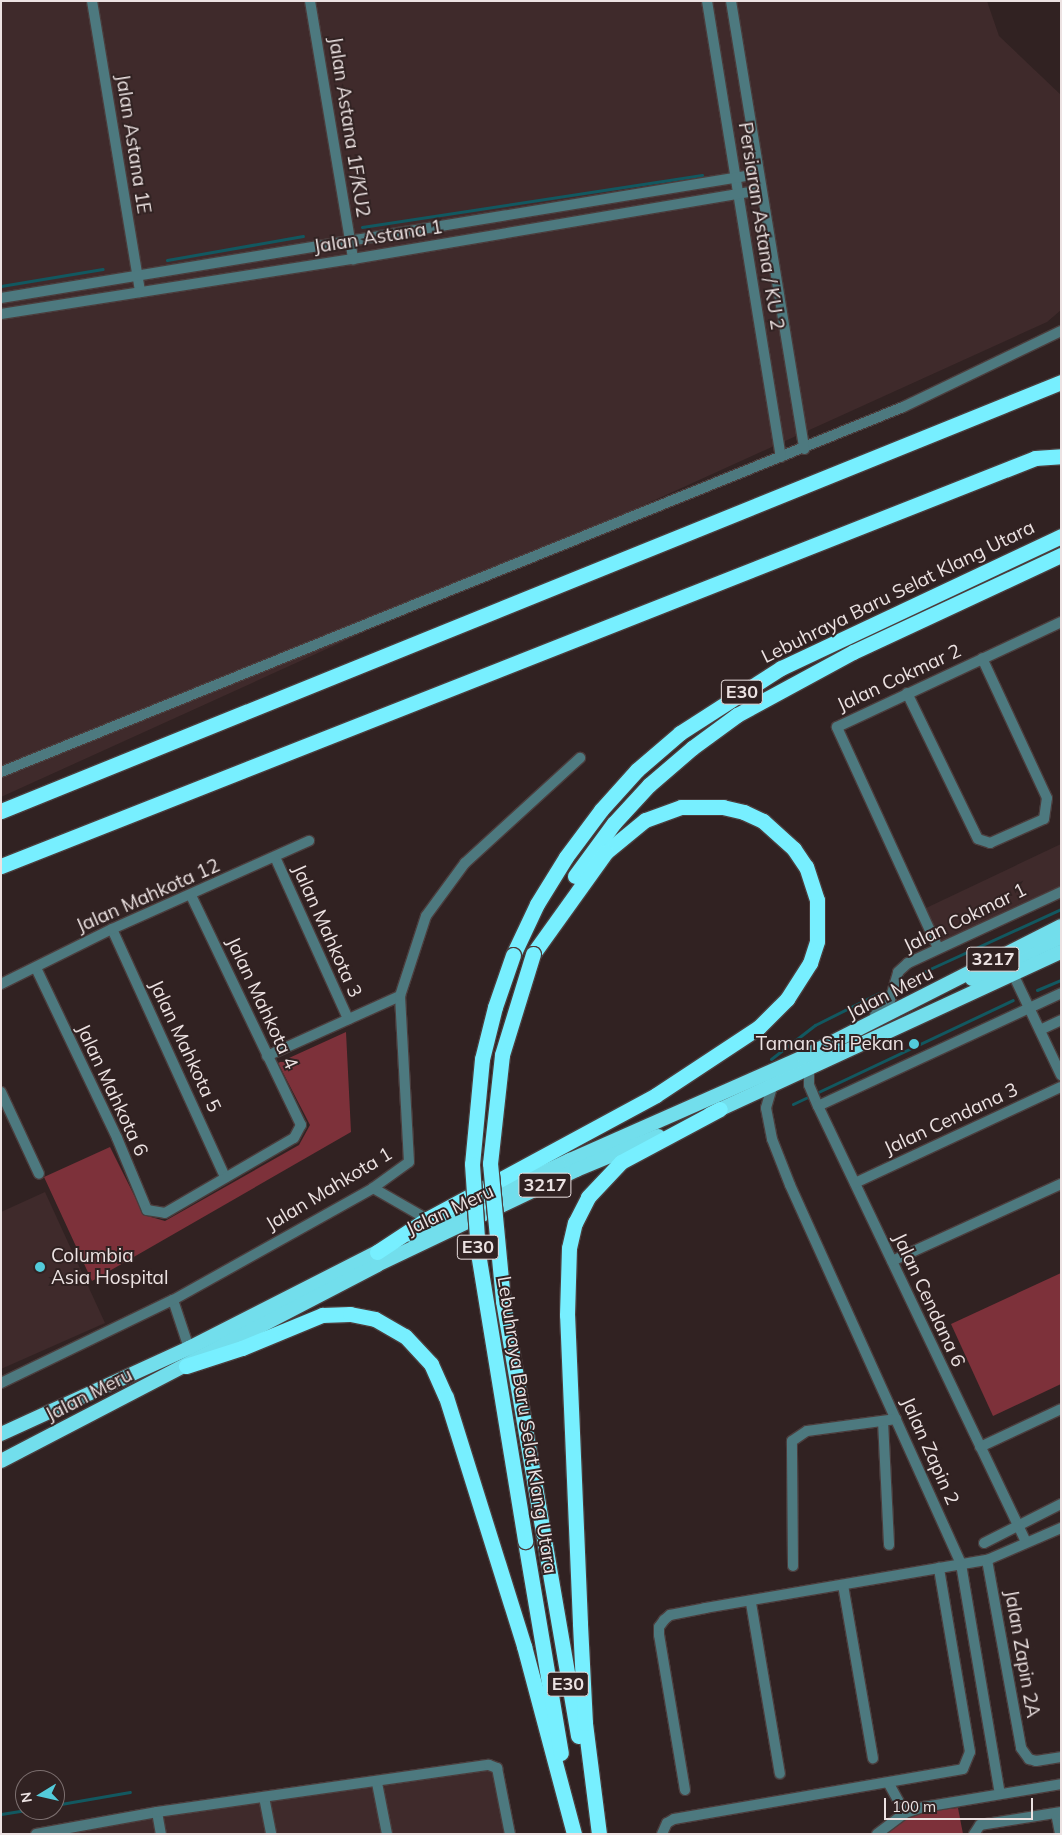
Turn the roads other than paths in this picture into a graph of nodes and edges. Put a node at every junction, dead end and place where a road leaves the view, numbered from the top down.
1 (92, 1) edge
2 (310, 1) edge
3 (707, 1) edge
4 (731, 1) edge
5 (758, 174) junction
6 (736, 178) junction
7 (760, 190) junction
8 (738, 193) junction
9 (350, 242) junction
10 (353, 259) junction
11 (138, 276) junction
12 (140, 292) junction
13 (1, 298) edge
14 (1, 314) edge
15 (1061, 331) edge
16 (1061, 382) edge
17 (804, 449) junction
18 (1061, 456) edge
19 (781, 457) junction
20 (1061, 536) edge
21 (1061, 555) edge
22 (1060, 623) edge
23 (982, 658) junction
24 (907, 693) junction
25 (580, 758) dead end
26 (1, 772) edge
27 (1, 811) edge
28 (310, 841) dead end
29 (275, 857) junction
30 (1, 866) edge
31 (1061, 892) edge
32 (191, 895) junction
33 (1061, 926) edge
34 (112, 929) junction
35 (1061, 937) edge
36 (938, 948) junction
37 (1061, 952) edge
38 (532, 954) junction
39 (1061, 959) edge
40 (36, 968) junction
41 (1019, 972) junction
42 (1, 984) edge
43 (894, 984) junction
44 (1061, 993) edge
45 (400, 996) junction
46 (927, 996) junction
47 (912, 1004) junction
48 (1028, 1006) junction
49 (348, 1019) junction
50 (1061, 1020) edge
51 (1040, 1030) junction
52 (267, 1056) junction
53 (806, 1064) junction
54 (1061, 1075) edge
55 (772, 1087) junction
56 (1061, 1087) edge
57 (1, 1092) edge
58 (817, 1104) junction
59 (720, 1109) junction
60 (39, 1174) dead end
61 (225, 1177) junction
62 (855, 1183) junction
63 (1061, 1184) edge
64 (373, 1188) junction
65 (427, 1219) junction
66 (377, 1252) junction
67 (892, 1261) junction
68 (173, 1300) junction
69 (189, 1348) junction
70 (186, 1366) junction
71 (1, 1383) edge
72 (1061, 1409) edge
73 (896, 1419) junction
74 (883, 1421) junction
75 (1, 1434) edge
76 (980, 1448) junction
77 (1, 1461) edge
78 (1061, 1504) edge
79 (1017, 1525) junction
80 (1061, 1528) edge
81 (1026, 1542) junction
82 (984, 1543) dead end
83 (889, 1545) dead end
84 (987, 1560) junction
85 (961, 1564) junction
86 (793, 1566) dead end
87 (939, 1568) junction
88 (844, 1585) junction
89 (751, 1603) junction
90 (1061, 1757) edge
91 (873, 1758) dead end
92 (780, 1774) dead end
93 (377, 1783) junction
94 (889, 1784) junction
95 (1061, 1784) edge
96 (685, 1790) dead end
97 (1000, 1794) junction
98 (264, 1797) junction
99 (157, 1812) junction
100 (1058, 1812) edge
101 (904, 1813) junction
102 (41, 1833) edge
103 (161, 1834) edge
104 (271, 1834) edge
105 (387, 1834) edge
106 (510, 1834) edge
107 (575, 1834) edge
108 (594, 1834) edge
109 (599, 1834) edge
110 (662, 1834) edge
111 (877, 1834) edge
112 (974, 1834) edge
113 (1060, 1834) edge

1 - 11 street, Jalan Astana 1E
2 - 9 street, Jalan Astana 1F/KU2
3 - 6 street, Persiaran Astana / KU 2
4 - 5 street, Persiaran Astana / KU 2
5 - 6 street, Jalan Astana 1
5 - 7 street, Persiaran Astana / KU 2
6 - 8 street, Persiaran Astana / KU 2
6 - 9 street, Jalan Astana 1
7 - 8 street, Jalan Astana 1
7 - 17 street, Persiaran Astana / KU 2
8 - 10 street, Jalan Astana 1
8 - 19 street, Persiaran Astana / KU 2
9 - 10 street, Jalan Astana 1F/KU2
9 - 11 street, Jalan Astana 1
10 - 12 street, Jalan Astana 1
11 - 12 street, Jalan Astana 1E
11 - 13 street, Jalan Astana 1
12 - 14 street, Jalan Astana 1
15 - 17 street
16 - 27 highway
17 - 19 street
18 - 30 highway
19 - 26 street
20 - 107 highway, Lebuhraya Baru Selat Klang Utara / E30, bridge
21 - 38 highway, Lebuhraya Baru Selat Klang Utara / E30
22 - 23 street, Jalan Cokmar 2
23 - 24 street, Jalan Cokmar 2
23 - 24 street
24 - 36 street, Jalan Cokmar 2
25 - 45 street
28 - 29 street, Jalan Mahkota 12
29 - 32 street, Jalan Mahkota 12
29 - 49 street, Jalan Mahkota 3
31 - 36 street, Jalan Cokmar 1
32 - 34 street, Jalan Mahkota 12
32 - 52 street, Jalan Mahkota 4
33 - 46 highway, Jalan Meru / 3217
34 - 40 street, Jalan Mahkota 12
34 - 61 street, Jalan Mahkota 5
35 - 46 highway
36 - 43 street, Jalan Cokmar 1
37 - 41 highway, Jalan Meru / 3217
38 - 65 highway
38 - 108 highway, Lebuhraya Baru Selat Klang Utara / E30, bridge
39 - 41 highway
40 - 42 street, Jalan Mahkota 12
40 - 61 street, Jalan Mahkota 6
41 - 48 street
41 - 53 highway, Jalan Meru / 3217
43 - 47 street
43 - 53 street, Jalan Cokmar 1
44 - 48 street
45 - 49 street
45 - 64 street, Jalan Mahkota 1
46 - 47 highway, Jalan Meru / 3217
47 - 53 highway, Jalan Meru / 3217
48 - 51 street
48 - 58 street
49 - 52 street
50 - 51 street
51 - 54 street
52 - 61 street, Jalan Mahkota 4
53 - 55 highway, Jalan Meru / 3217
53 - 58 street, Jalan Cendana 6
53 - 66 highway, Jalan Meru / 3217
55 - 59 highway, Jalan Meru / 3217
55 - 73 street, Jalan Zapin 2
56 - 62 street, Jalan Cendana 3
57 - 60 street
58 - 62 street, Jalan Cendana 6
59 - 70 highway, Jalan Meru / 3217
59 - 109 highway
62 - 67 street, Jalan Cendana 6
63 - 67 street
64 - 65 street
64 - 68 street, Jalan Mahkota 1
65 - 66 highway
66 - 69 highway, Jalan Meru / 3217
67 - 76 street, Jalan Cendana 6
68 - 69 street
68 - 71 street, Jalan Mahkota 1
69 - 75 highway, Jalan Meru / 3217
70 - 77 highway, Jalan Meru / 3217
70 - 107 highway
72 - 76 street
73 - 74 street
73 - 85 street, Jalan Zapin 2
74 - 83 street
74 - 86 street
76 - 79 street, Jalan Cendana 6
78 - 79 street
79 - 81 street, Jalan Cendana 6
79 - 82 street
80 - 81 street
81 - 84 street
84 - 85 street
84 - 90 street, Jalan Zapin 2A
85 - 87 street
85 - 97 street, Jalan Zapin 2
87 - 88 street
87 - 94 street
88 - 89 street
88 - 91 street
89 - 92 street
89 - 96 street
93 - 98 street
93 - 105 street
93 - 106 street
94 - 101 street
94 - 110 street
95 - 97 street
97 - 101 street
98 - 99 street
98 - 104 street
99 - 102 street
99 - 103 street
100 - 112 street
100 - 113 street
101 - 111 street

